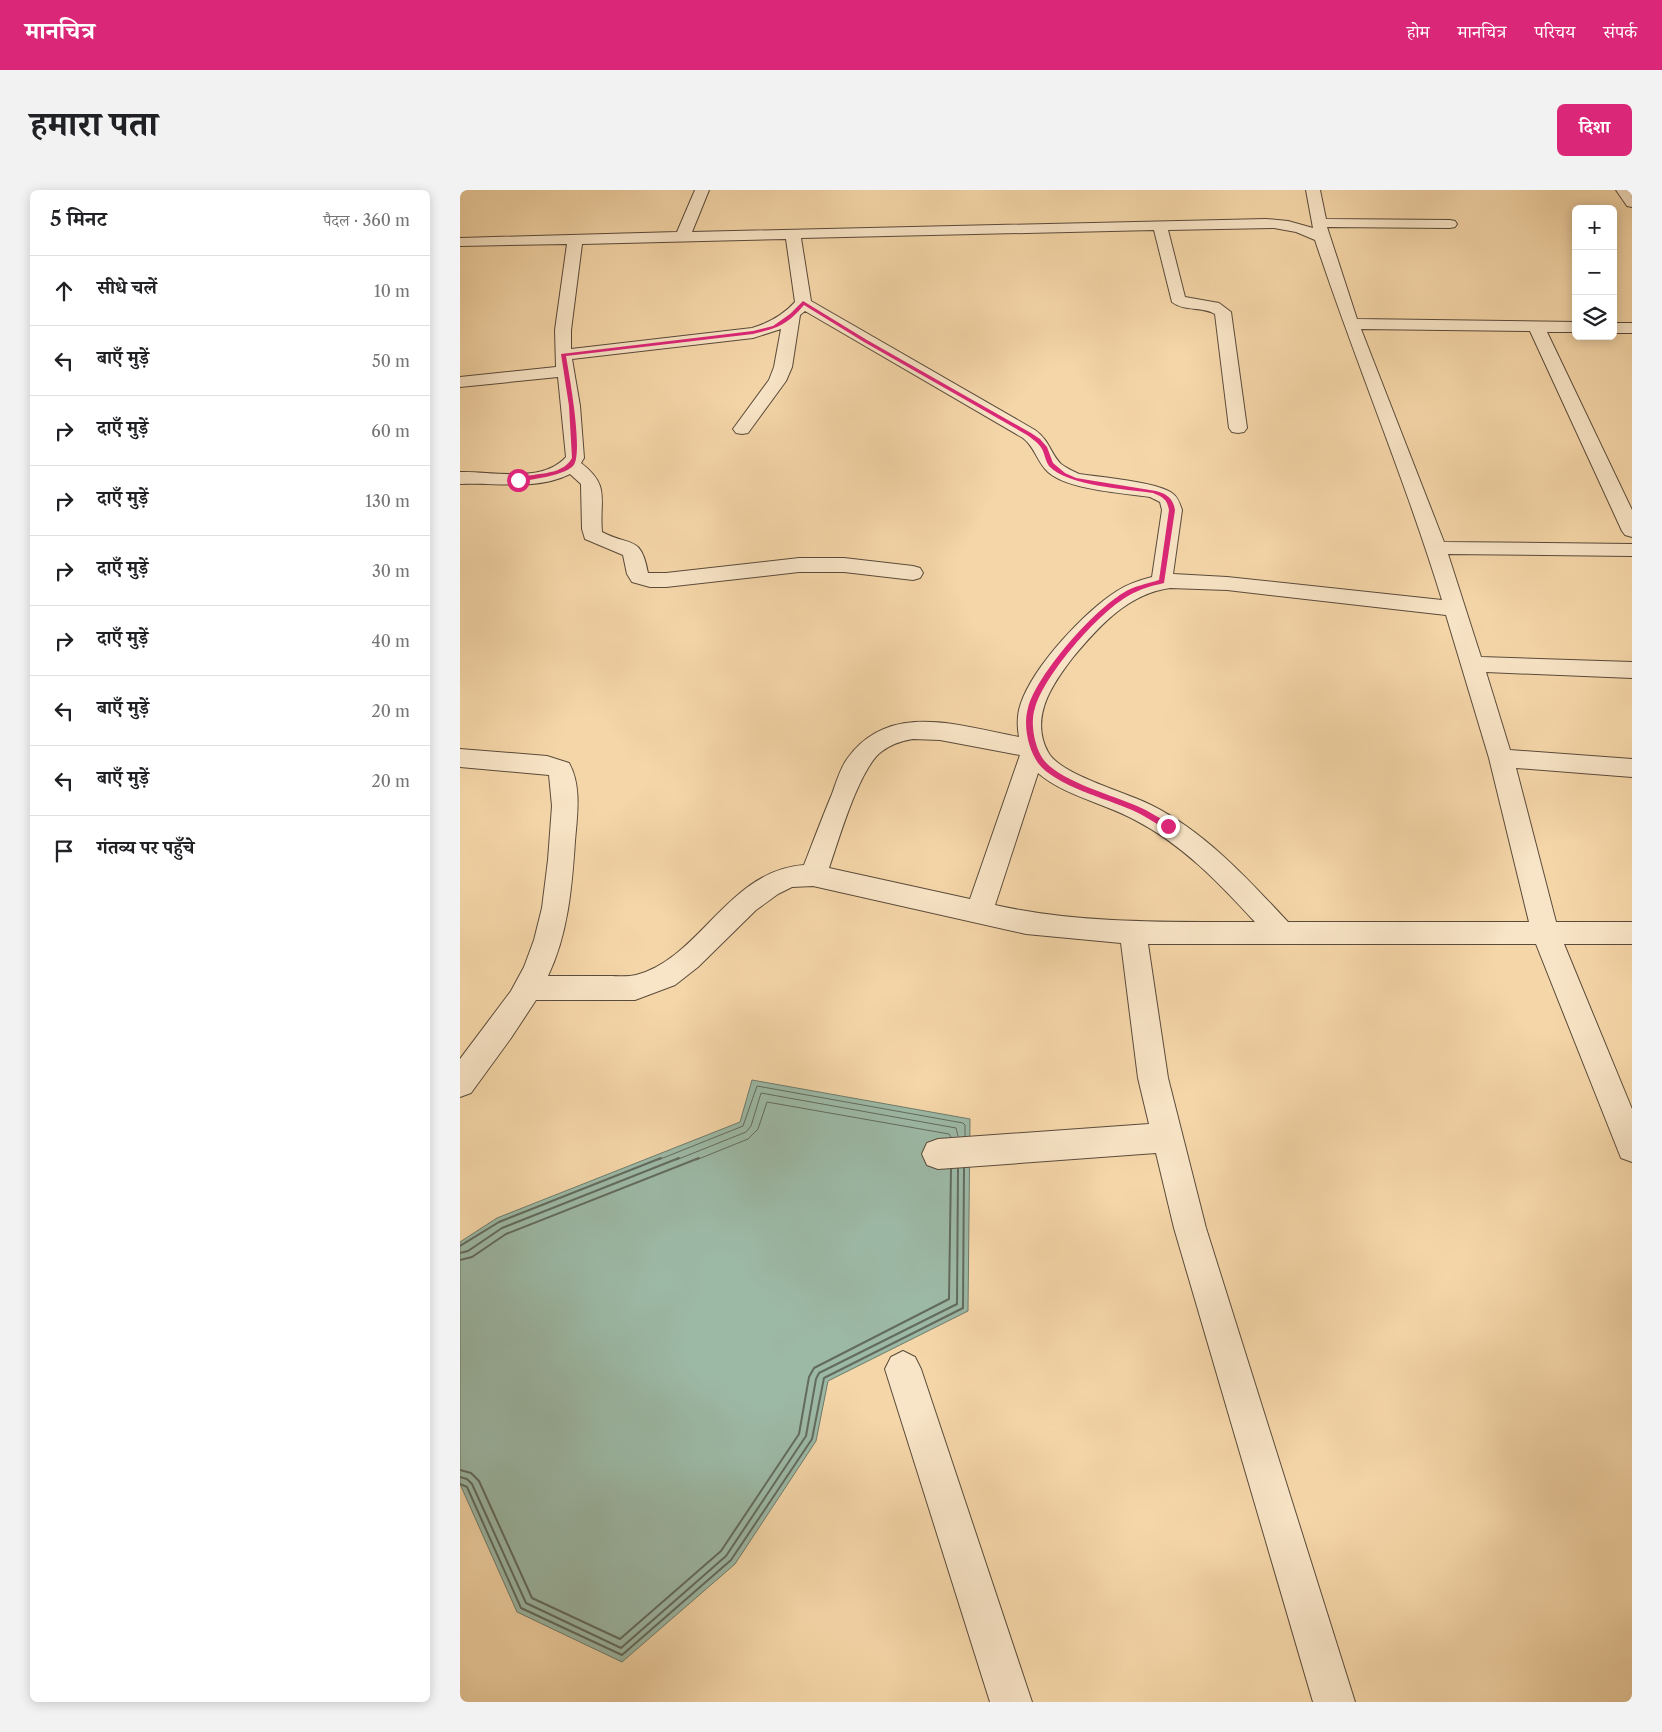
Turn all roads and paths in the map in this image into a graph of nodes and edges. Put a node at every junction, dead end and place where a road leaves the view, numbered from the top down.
1 (702, 190) edge
2 (1312, 190) edge
3 (1623, 190) edge
4 (1632, 203) edge
5 (1450, 224) dead end
6 (1160, 226) junction
7 (1321, 230) junction
8 (793, 234) junction
9 (683, 236) junction
10 (575, 239) junction
11 (460, 242) edge
12 (798, 309) junction
13 (1351, 324) junction
14 (1536, 326) junction
15 (1572, 327) edge
16 (1617, 328) edge
17 (1632, 328) edge
18 (564, 363) junction
19 (460, 382) edge
20 (1238, 428) dead end
21 (742, 429) dead end
22 (571, 465) junction
23 (460, 478) edge
24 (1632, 531) edge
25 (1436, 548) junction
26 (1632, 550) edge
27 (913, 573) dead end
28 (1162, 582) junction
29 (1456, 608) junction
30 (1473, 664) junction
31 (1632, 670) edge
32 (1034, 749) junction
33 (460, 758) edge
34 (1501, 758) junction
35 (1632, 768) edge
36 (813, 875) junction
37 (979, 912) junction
38 (1281, 932) junction
39 (1545, 932) junction
40 (1133, 933) junction
41 (1632, 933) edge
42 (526, 988) junction
43 (460, 1083) edge
44 (1167, 1137) junction
45 (1632, 1147) edge
46 (938, 1154) dead end
47 (903, 1368) dead end
48 (1011, 1702) edge
49 (1334, 1702) edge

1 - 9 street
2 - 7 street
3 - 4 street
5 - 7 street
6 - 7 street
6 - 8 street
6 - 20 street
7 - 13 street
8 - 9 street
8 - 12 street
9 - 10 street
10 - 11 street
10 - 18 street
12 - 18 street
12 - 21 street
12 - 28 street
13 - 14 street
13 - 25 street
14 - 15 street
14 - 24 street
16 - 17 street
18 - 19 street
18 - 22 street
22 - 23 street
22 - 27 street
25 - 26 street
25 - 29 street
28 - 29 street
28 - 32 street
29 - 30 street
30 - 31 street
30 - 34 street
32 - 36 street
32 - 37 street
32 - 38 street
33 - 42 street
34 - 35 street
34 - 39 street
36 - 37 street
36 - 42 street
37 - 40 street
38 - 39 street
38 - 40 street
39 - 41 street
39 - 45 street
40 - 44 street
42 - 43 street
44 - 46 street
44 - 49 street
47 - 48 street

